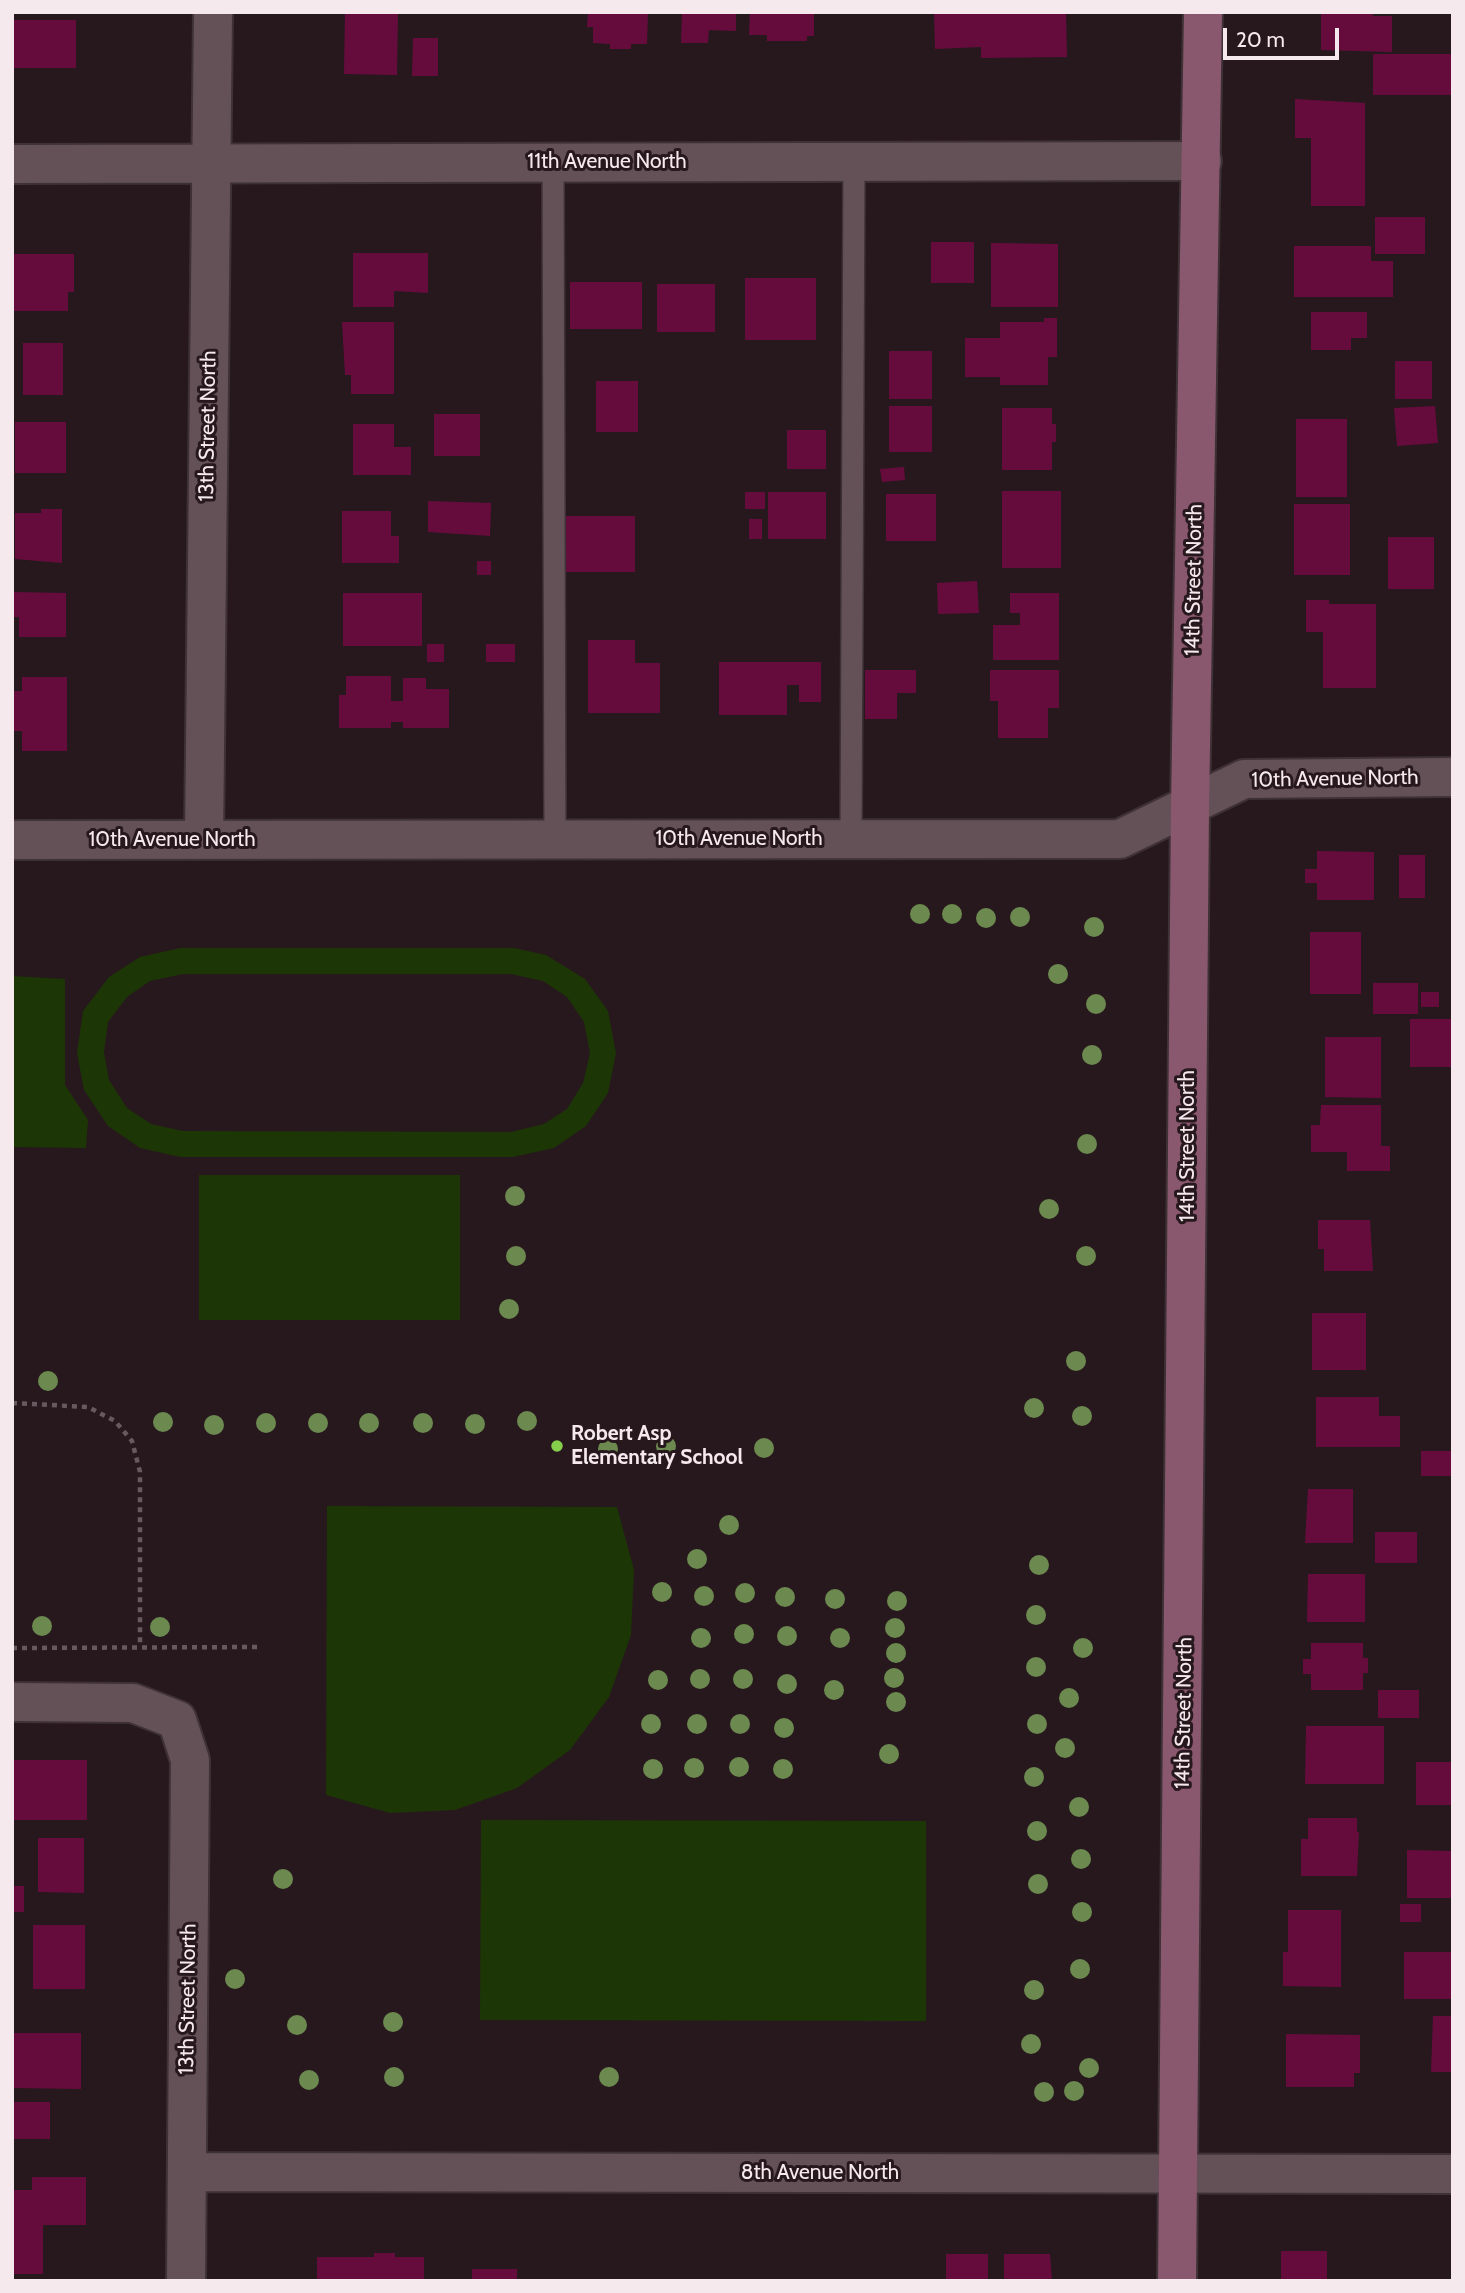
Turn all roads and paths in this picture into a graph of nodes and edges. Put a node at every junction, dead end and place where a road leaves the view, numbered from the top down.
1 (213, 12) edge
2 (1203, 12) edge
3 (1202, 161) junction
4 (552, 162) junction
5 (854, 162) junction
6 (12, 164) edge
7 (211, 164) junction
8 (1453, 777) edge
9 (1190, 807) junction
10 (555, 839) junction
11 (851, 839) junction
12 (12, 840) edge
13 (204, 840) junction
14 (12, 1403) edge
15 (140, 1647) junction
16 (258, 1647) dead end
17 (12, 1648) edge
18 (12, 1702) edge
19 (187, 2172) junction
20 (1179, 2174) junction
21 (1453, 2174) edge
22 (186, 2281) edge
23 (1177, 2281) edge

1 - 7 street, 13th Street North
2 - 3 street, 14th Street North
3 - 5 street, 11th Avenue North
3 - 9 street, 14th Street North
4 - 5 street, 11th Avenue North
4 - 7 street, 11th Avenue North
4 - 10 lane
5 - 11 lane
6 - 7 street, 11th Avenue North
7 - 13 street, 13th Street North
8 - 9 street, 10th Avenue North
9 - 11 street, 10th Avenue North
9 - 20 street, 14th Street North
10 - 11 street, 10th Avenue North
10 - 13 street, 10th Avenue North
12 - 13 street, 10th Avenue North
14 - 15 path
15 - 16 path
15 - 17 path
18 - 19 street, 13th Street North
19 - 20 street, 8th Avenue North
19 - 22 street, 13th Street North
20 - 21 street, 8th Avenue North
20 - 23 street, 14th Street North

